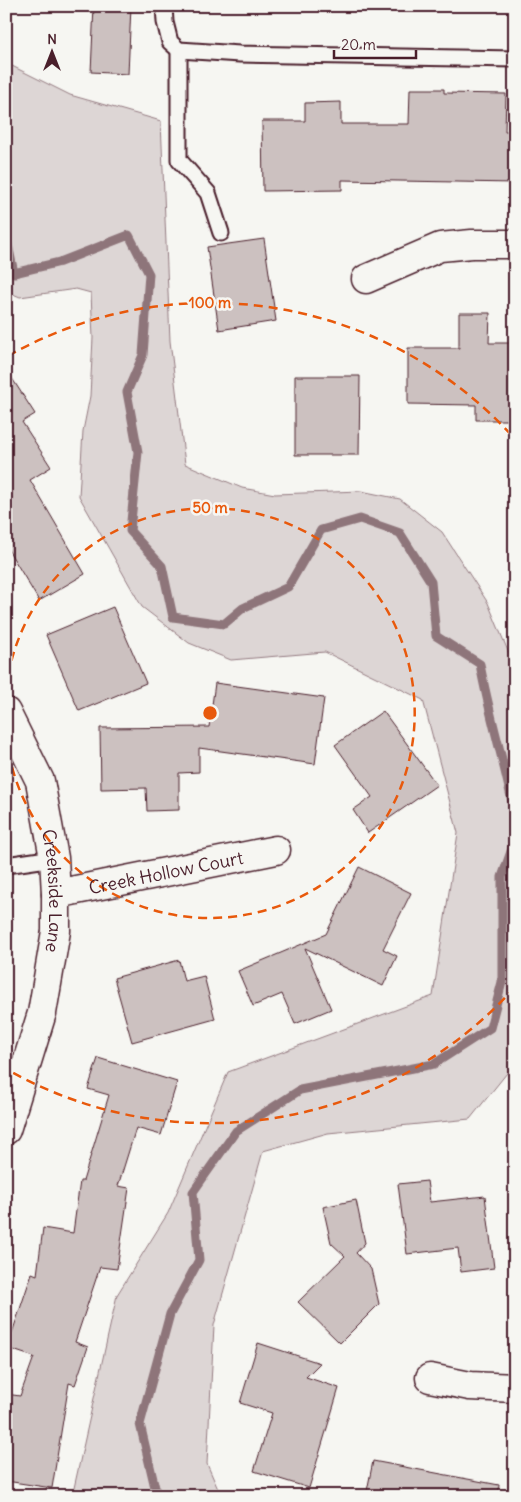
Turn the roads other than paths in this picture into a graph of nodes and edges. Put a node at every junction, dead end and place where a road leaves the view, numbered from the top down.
1 (164, 6) edge
2 (180, 50) junction
3 (515, 59) edge
4 (221, 233) dead end
5 (515, 244) edge
6 (366, 279) dead end
7 (6, 712) edge
8 (276, 850) dead end
9 (54, 858) junction
10 (6, 865) edge
11 (56, 894) junction
12 (6, 1130) edge
13 (430, 1378) dead end
14 (515, 1388) edge

1 - 2 lane
2 - 3 lane
2 - 4 lane
5 - 6 street
7 - 9 street, Creekside Lane
8 - 11 street, Creek Hollow Court
9 - 10 lane
9 - 11 street, Creekside Lane
11 - 12 street, Creekside Lane
13 - 14 street

